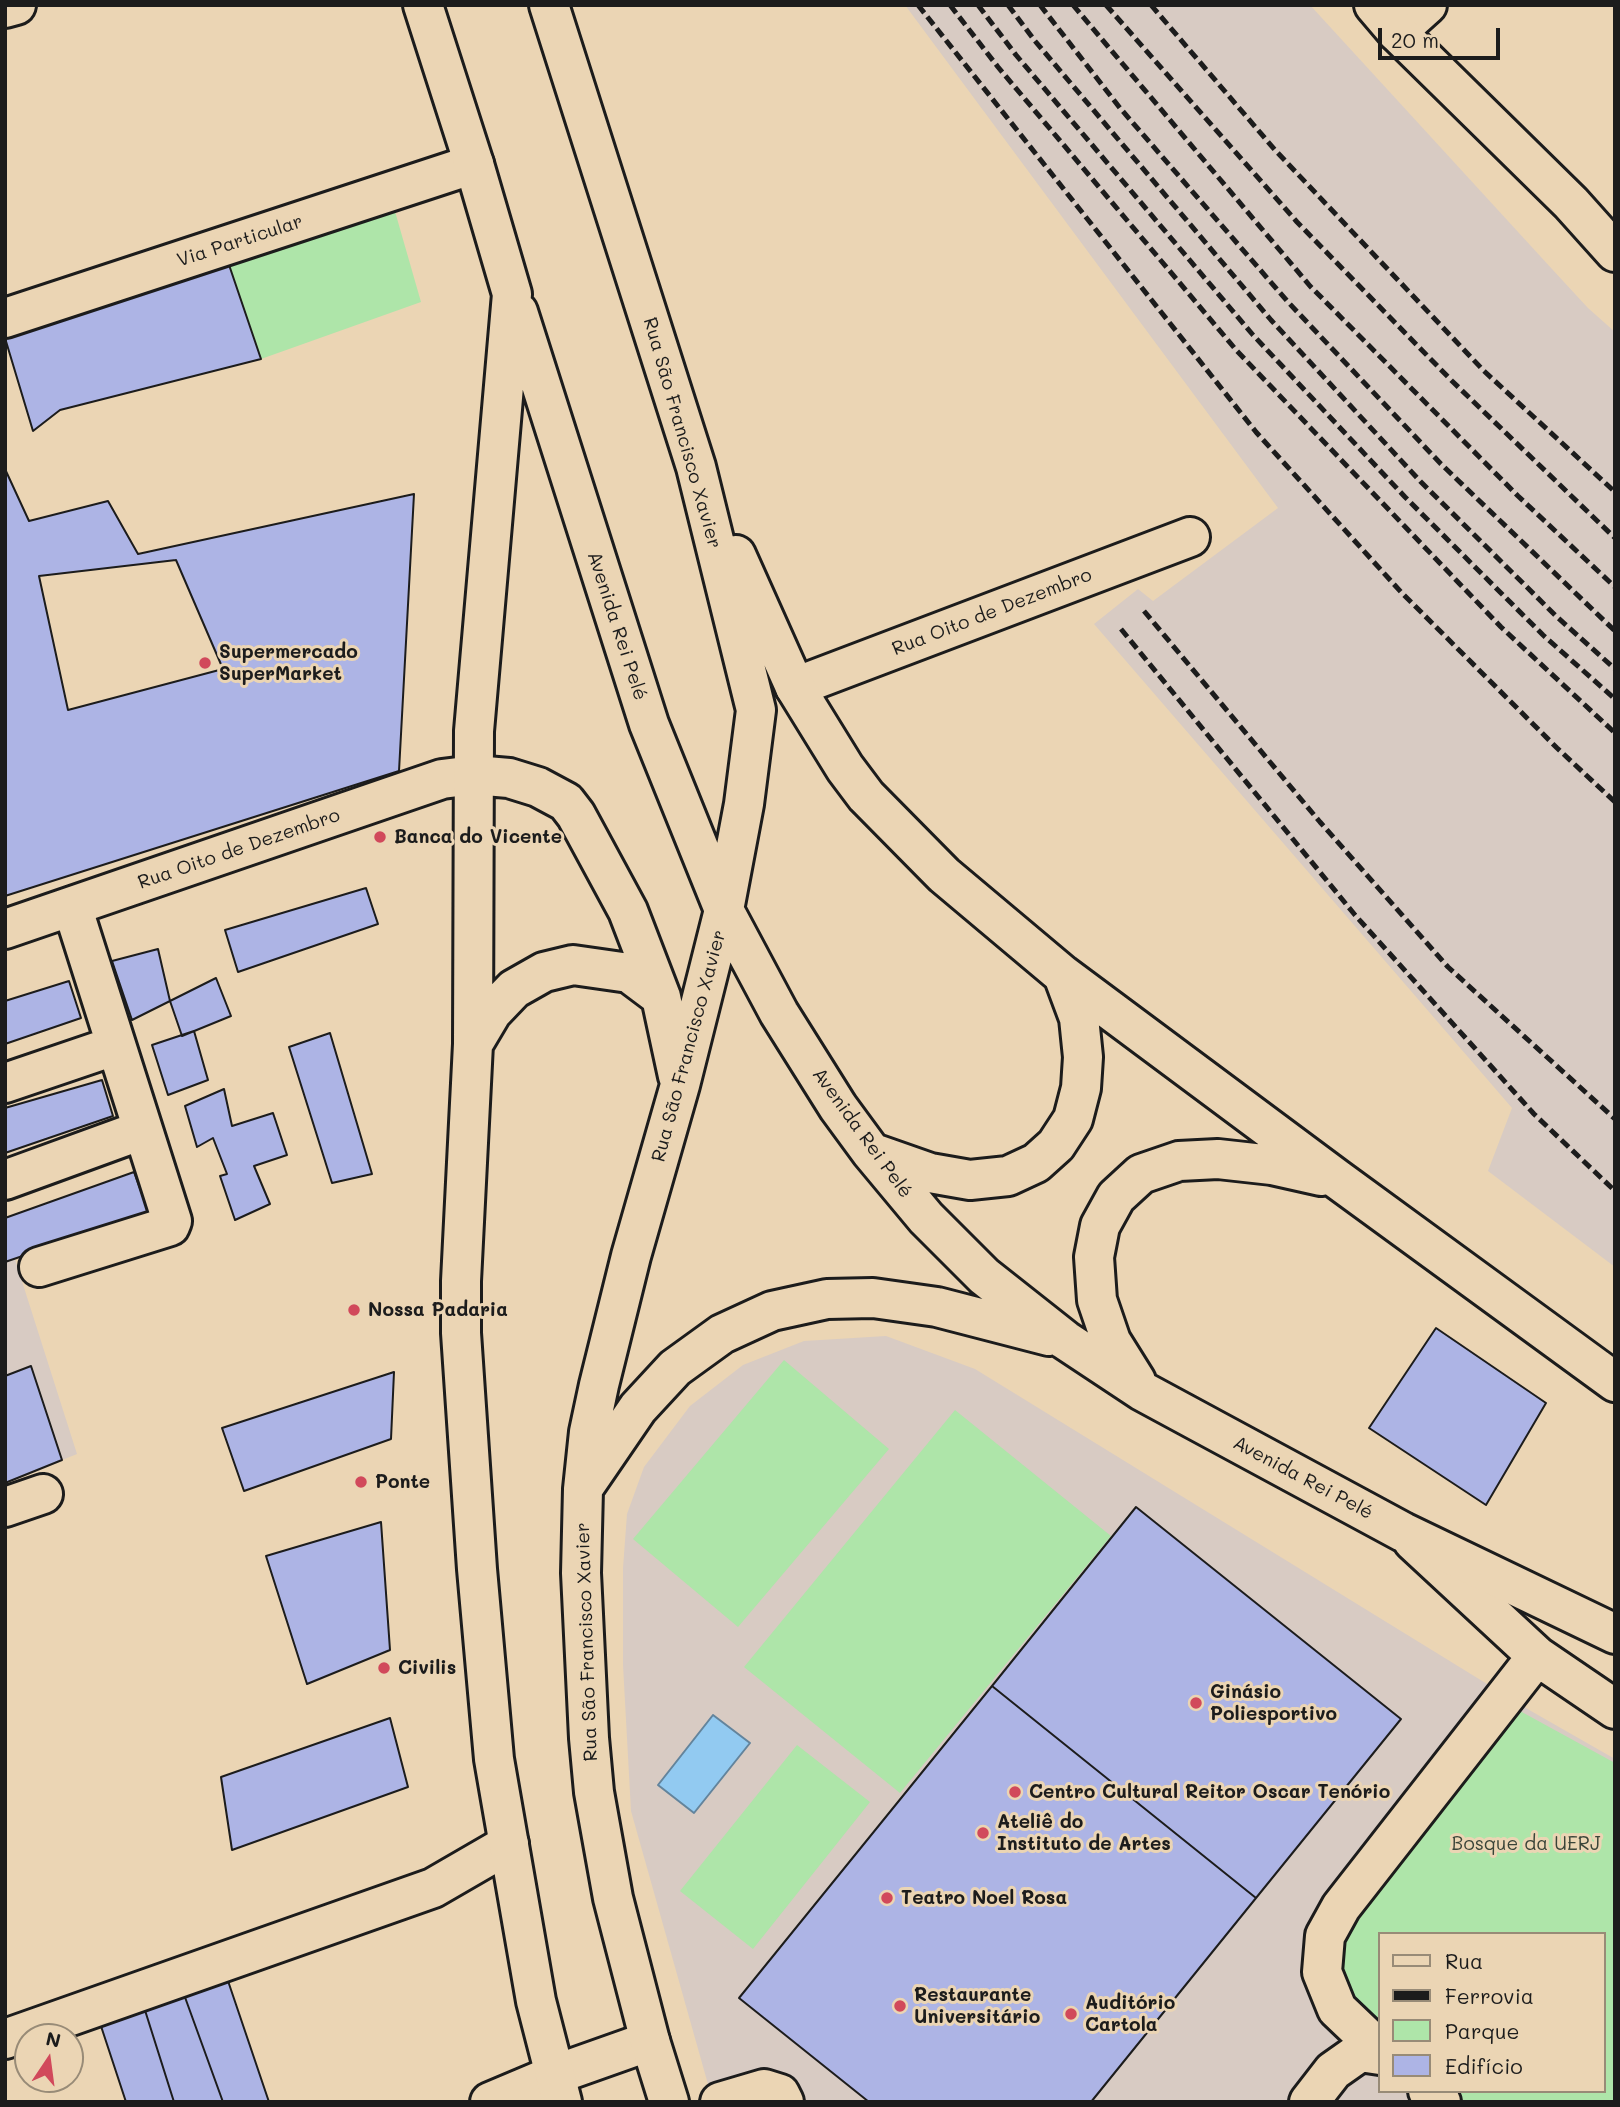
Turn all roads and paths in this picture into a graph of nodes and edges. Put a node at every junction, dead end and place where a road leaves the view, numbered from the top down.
1 (16, 5) edge
2 (424, 5) edge
3 (550, 5) edge
4 (1427, 5) edge
5 (5, 8) edge
6 (1385, 19) edge
7 (474, 164) junction
8 (1615, 252) edge
9 (512, 294) junction
10 (5, 318) edge
11 (696, 467) junction
12 (1190, 537) dead end
13 (795, 687) junction
14 (474, 775) junction
15 (72, 906) junction
16 (724, 910) junction
17 (5, 929) edge
18 (1063, 975) junction
19 (661, 997) junction
20 (473, 1044) junction
21 (114, 1046) junction
22 (5, 1083) edge
23 (680, 1085) junction
24 (142, 1130) junction
25 (871, 1152) junction
26 (5, 1180) edge
27 (1337, 1180) junction
28 (38, 1267) dead end
29 (1065, 1340) junction
30 (1615, 1382) edge
31 (1142, 1391) junction
32 (583, 1489) junction
33 (43, 1494) dead end
34 (5, 1507) edge
35 (1403, 1532) junction
36 (1615, 1634) edge
37 (1537, 1656) junction
38 (1615, 1709) edge
39 (509, 1844) junction
40 (5, 2039) edge
41 (650, 2041) junction
42 (1378, 2050) edge
43 (1378, 2052) edge
44 (558, 2088) edge
45 (491, 2102) edge
46 (669, 2102) edge
47 (720, 2102) edge
48 (784, 2102) edge
49 (1310, 2102) edge

1 - 5 main road
2 - 7 main road
3 - 11 main road, Rua São Francisco Xavier
4 - 6 main road
6 - 8 main road
7 - 9 main road
7 - 10 main road, Via Particular
9 - 14 main road
9 - 16 main road, Avenida Rei Pelé
11 - 13 main road
11 - 16 main road, Rua São Francisco Xavier
12 - 13 main road, Rua Oito de Dezembro
13 - 18 main road
14 - 15 main road, Rua Oito de Dezembro
14 - 19 main road, Rua Oito de Dezembro
14 - 20 main road
15 - 17 main road, Rua Oito de Dezembro
15 - 21 main road
16 - 23 main road, Rua São Francisco Xavier
16 - 25 main road, Avenida Rei Pelé
18 - 25 main road
18 - 27 main road
19 - 20 main road
19 - 23 main road, Rua Oito de Dezembro
20 - 39 main road
21 - 22 main road
21 - 24 main road
23 - 32 main road, Rua São Francisco Xavier
24 - 26 main road
24 - 28 main road
25 - 29 main road, Avenida Rei Pelé
27 - 30 main road
27 - 31 main road
29 - 31 main road, Avenida Rei Pelé
29 - 32 main road
31 - 35 main road, Avenida Rei Pelé
32 - 41 main road, Rua São Francisco Xavier
33 - 34 main road
35 - 36 main road, Avenida Rei Pelé
35 - 37 main road
37 - 38 main road
37 - 42 main road
39 - 40 main road
39 - 44 main road
41 - 44 main road
41 - 46 main road, Rua São Francisco Xavier
43 - 49 main road
44 - 45 main road
47 - 48 main road

